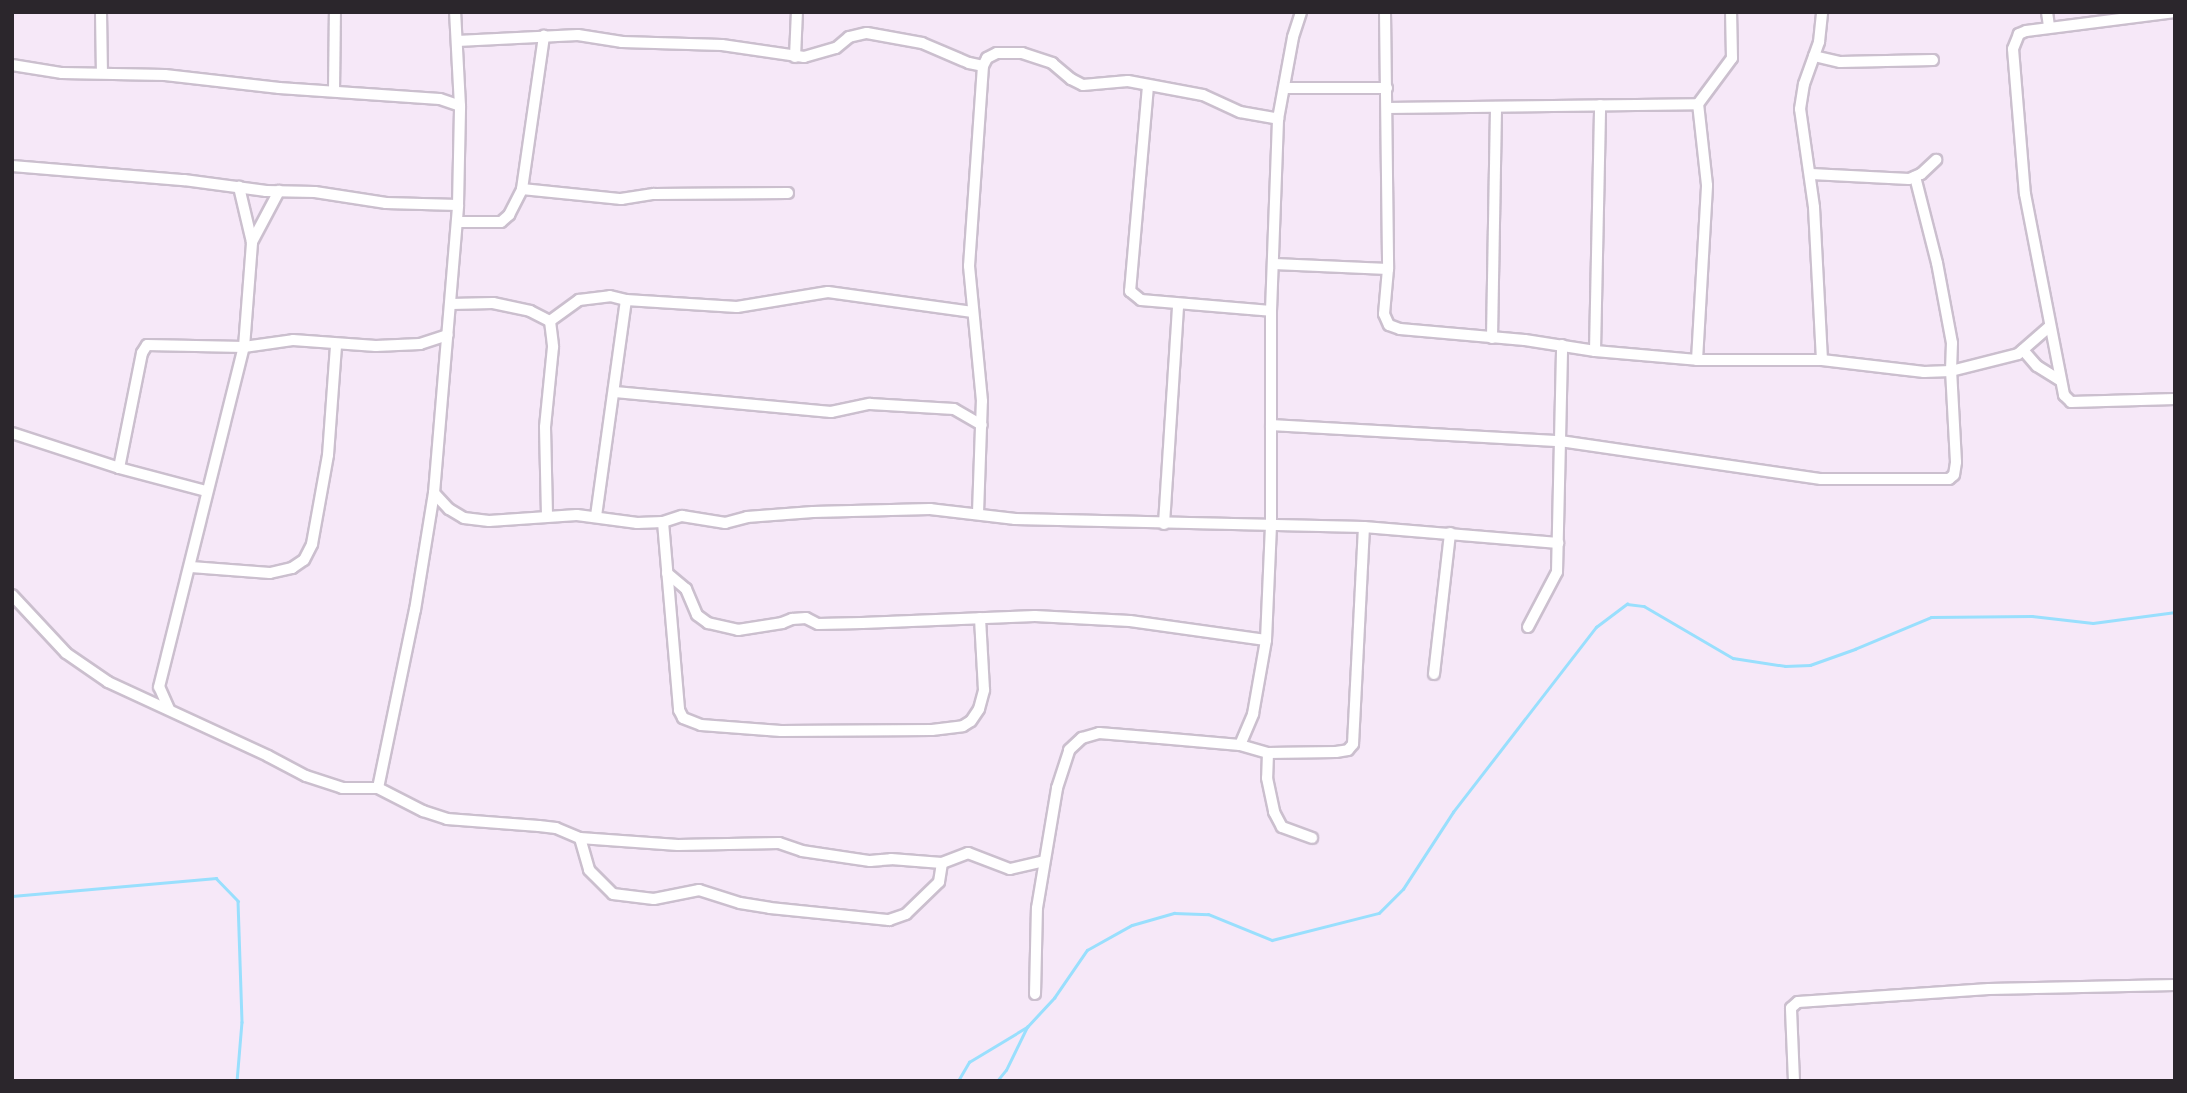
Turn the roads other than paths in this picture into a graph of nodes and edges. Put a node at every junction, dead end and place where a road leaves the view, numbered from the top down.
1 (102, 12) edge
2 (335, 12) edge
3 (455, 12) edge
4 (797, 12) edge
5 (1301, 12) edge
6 (1385, 12) edge
7 (1731, 12) edge
8 (1822, 12) edge
9 (2048, 12) edge
10 (2175, 12) edge
11 (2049, 27) junction
12 (544, 36) junction
13 (457, 41) junction
14 (1814, 56) junction
15 (795, 57) junction
16 (1933, 60) dead end
17 (12, 65) edge
18 (983, 66) junction
19 (102, 74) junction
20 (1147, 86) junction
21 (1284, 88) junction
22 (1387, 88) junction
23 (334, 90) junction
24 (1698, 104) junction
25 (1600, 105) junction
26 (460, 106) junction
27 (1496, 107) junction
28 (1387, 108) junction
29 (1278, 119) junction
30 (1936, 160) dead end
31 (12, 166) edge
32 (1811, 174) junction
33 (1916, 177) junction
34 (239, 187) junction
35 (522, 189) junction
36 (279, 191) junction
37 (788, 193) dead end
38 (458, 205) junction
39 (457, 222) junction
40 (252, 242) junction
41 (1274, 264) junction
42 (1388, 268) junction
43 (626, 300) junction
44 (451, 304) junction
45 (1178, 304) junction
46 (973, 312) junction
47 (1271, 312) junction
48 (550, 321) junction
49 (2049, 327) junction
50 (448, 335) junction
51 (1493, 338) junction
52 (336, 345) junction
53 (1562, 345) junction
54 (244, 347) junction
55 (2023, 350) junction
56 (1595, 351) junction
57 (1697, 360) junction
58 (1822, 360) junction
59 (1951, 371) junction
60 (2061, 381) junction
61 (615, 392) junction
62 (2175, 399) edge
63 (982, 425) junction
64 (1271, 425) junction
65 (12, 433) edge
66 (1560, 441) junction
67 (119, 468) junction
68 (206, 491) junction
69 (434, 493) junction
70 (978, 513) junction
71 (547, 515) junction
72 (596, 516) junction
73 (663, 522) junction
74 (1164, 524) junction
75 (1271, 527) junction
76 (1364, 527) junction
77 (1450, 533) junction
78 (1558, 543) junction
79 (191, 567) junction
80 (667, 573) junction
81 (12, 595) edge
82 (980, 618) junction
83 (1528, 627) dead end
84 (1266, 640) junction
85 (1434, 674) dead end
86 (159, 687) junction
87 (142, 697) junction
88 (169, 709) junction
89 (1240, 745) junction
90 (1268, 753) junction
91 (378, 788) junction
92 (580, 838) junction
93 (1312, 838) dead end
94 (1044, 861) junction
95 (942, 863) junction
96 (2175, 985) edge
97 (1035, 994) dead end
98 (1794, 1081) edge

1 - 19 street
2 - 23 street
3 - 13 street
4 - 15 street
5 - 21 street
6 - 22 street
7 - 24 street
8 - 14 street
9 - 11 street
10 - 11 street
11 - 49 street
12 - 13 street
12 - 15 street
12 - 35 street
13 - 26 street
14 - 16 street
14 - 32 street
15 - 18 street
17 - 19 street
18 - 20 street
18 - 46 street
19 - 23 street
20 - 29 street
20 - 45 street
21 - 22 street
21 - 29 street
22 - 28 street
23 - 26 street
24 - 25 street
24 - 57 street
25 - 27 street
25 - 56 street
26 - 38 street
27 - 28 street
27 - 51 street
28 - 42 street
29 - 41 street
30 - 33 street
31 - 34 street
32 - 33 street
32 - 58 street
33 - 59 street
34 - 36 street
34 - 40 street
35 - 37 street
35 - 39 street
36 - 38 street
36 - 40 street
38 - 39 street
39 - 44 street
40 - 54 street
41 - 42 street
41 - 47 street
42 - 51 street
43 - 46 street
43 - 48 street
43 - 61 street
44 - 48 street
44 - 50 street
45 - 47 street
45 - 74 street
46 - 63 street
47 - 64 street
48 - 71 street
49 - 55 street
49 - 60 street
50 - 52 street
50 - 69 street
51 - 53 street
52 - 54 street
52 - 79 street
53 - 56 street
53 - 66 street
54 - 67 street
54 - 68 street
55 - 59 street
55 - 60 street
56 - 57 street
57 - 58 street
58 - 59 street
59 - 66 street
60 - 62 street
61 - 63 street
61 - 72 street
63 - 70 street
64 - 66 street
64 - 75 street
65 - 67 street
66 - 78 street
67 - 68 street
68 - 79 street
69 - 71 street
69 - 91 street
70 - 73 street
70 - 74 street
71 - 72 street
72 - 73 street
73 - 80 street
74 - 75 street
75 - 76 street
75 - 84 street
76 - 77 street
76 - 90 street
77 - 78 street
77 - 85 street
78 - 83 street
79 - 86 street
80 - 82 street
80 - 82 street
81 - 87 street
82 - 84 street
84 - 89 street
86 - 87 street
86 - 88 street
87 - 88 street
88 - 91 street
89 - 90 street
89 - 94 street
90 - 93 street
91 - 92 street
92 - 95 street
92 - 95 street
94 - 95 street
94 - 97 street
96 - 98 street

